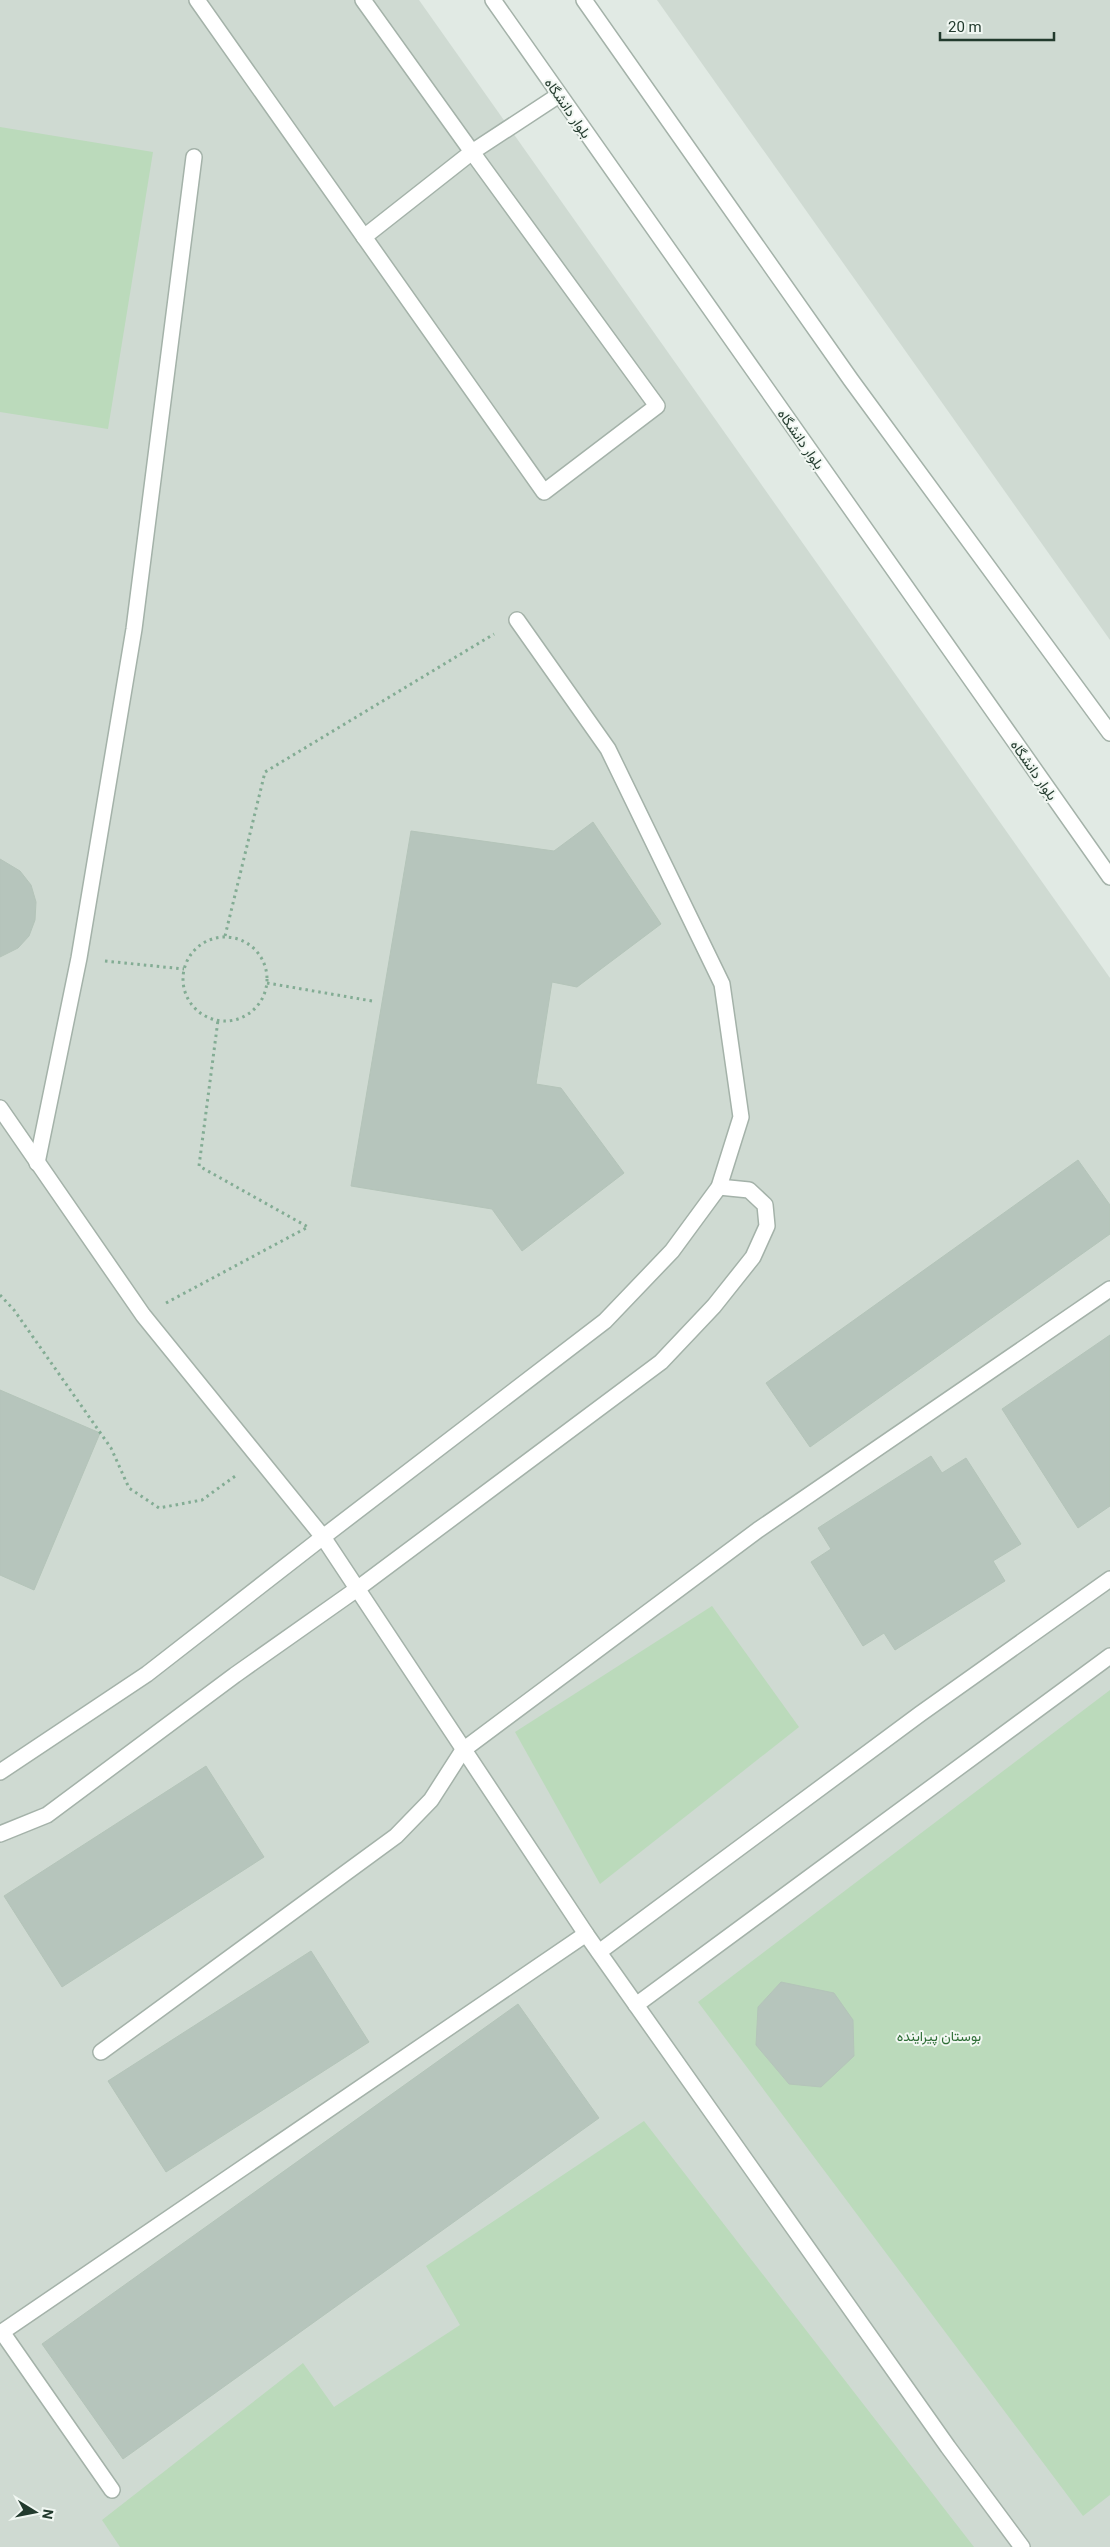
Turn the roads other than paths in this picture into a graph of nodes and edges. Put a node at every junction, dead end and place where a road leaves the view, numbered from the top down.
1 (197, 0) edge
2 (364, 0) edge
3 (493, 0) edge
4 (584, 0) edge
5 (559, 95) junction
6 (472, 152) junction
7 (194, 156) dead end
8 (364, 237) junction
9 (517, 620) road end
10 (1110, 732) edge
11 (1110, 878) edge
12 (0, 1108) edge
13 (37, 1163) junction
14 (719, 1187) junction
15 (1110, 1289) edge
16 (322, 1536) junction
17 (1110, 1579) edge
18 (357, 1589) junction
19 (1110, 1656) edge
20 (463, 1750) junction
21 (0, 1772) edge
22 (0, 1834) edge
23 (586, 1934) junction
24 (599, 1952) junction
25 (636, 2005) junction
26 (101, 2052) dead end
27 (112, 2490) dead end
28 (1022, 2547) edge

1 - 8 street
2 - 6 street
3 - 5 street, بلوار دانشگاه
4 - 10 street
5 - 6 street
5 - 11 street, بلوار دانشگاه
6 - 8 street
6 - 8 street
7 - 13 street
9 - 14 street
12 - 13 street
13 - 16 street
14 - 16 street
14 - 18 street
15 - 20 street
16 - 18 street
16 - 21 street
17 - 24 street
18 - 20 street
18 - 22 street
19 - 25 street
20 - 23 street
20 - 26 street
23 - 24 street
23 - 27 street
24 - 25 street
25 - 28 street

